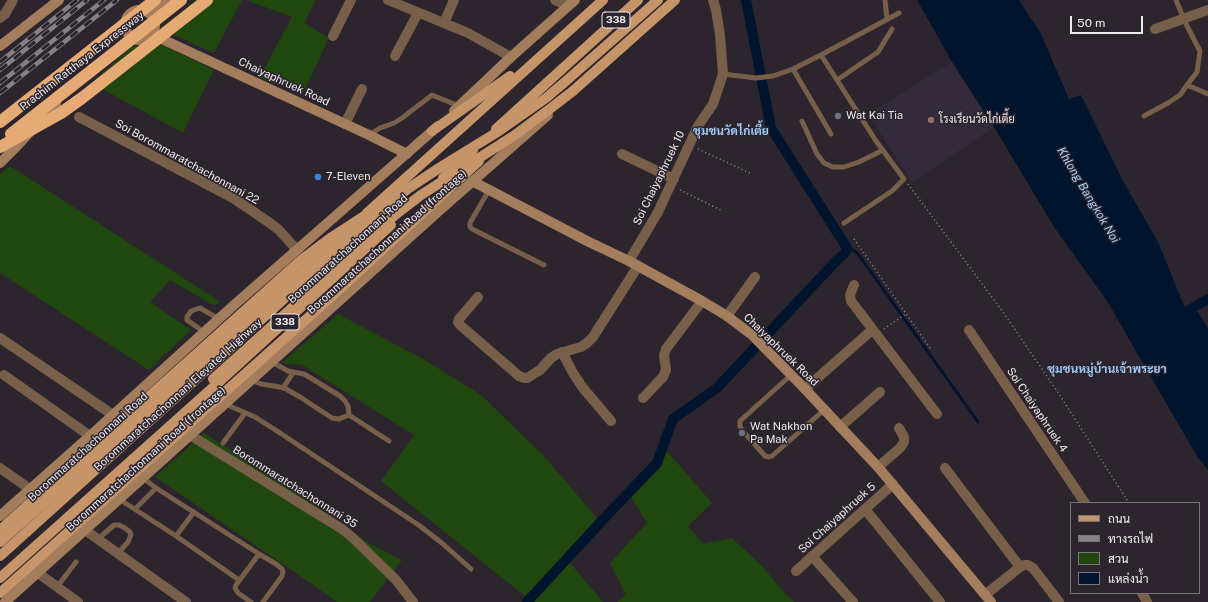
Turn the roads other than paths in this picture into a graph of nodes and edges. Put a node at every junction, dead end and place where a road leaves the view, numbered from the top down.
1 (13, 0) edge
2 (59, 0) edge
3 (155, 0) edge
4 (167, 0) edge
5 (177, 0) edge
6 (181, 0) edge
7 (207, 0) edge
8 (351, 0) edge
9 (388, 0) edge
10 (454, 0) edge
11 (555, 0) edge
12 (603, 0) edge
13 (638, 0) edge
14 (658, 0) edge
15 (675, 0) edge
16 (681, 0) edge
17 (713, 0) edge
18 (885, 0) edge
19 (1176, 0) edge
20 (572, 3) edge
21 (1208, 10) edge
22 (418, 13) junction
23 (898, 13) dead end
24 (151, 16) junction
25 (0, 18) edge
26 (1184, 18) junction
27 (887, 19) junction
28 (444, 23) junction
29 (892, 29) dead end
30 (1156, 29) dead end
31 (151, 34) junction
32 (333, 36) dead end
33 (134, 38) junction
34 (0, 46) edge
35 (544, 52) junction
36 (821, 55) junction
37 (395, 56) dead end
38 (511, 57) junction
39 (568, 63) junction
40 (792, 69) junction
41 (723, 74) junction
42 (837, 80) junction
43 (1187, 85) junction
44 (362, 89) dead end
45 (1208, 94) edge
46 (460, 106) junction
47 (1144, 116) dead end
48 (79, 117) dead end
49 (802, 120) dead end
50 (542, 121) junction
51 (0, 122) edge
52 (345, 124) junction
53 (432, 132) junction
54 (831, 134) dead end
55 (369, 135) junction
56 (0, 143) edge
57 (0, 147) edge
58 (883, 150) junction
59 (489, 152) junction
60 (407, 154) junction
61 (622, 154) dead end
62 (0, 163) edge
63 (472, 181) junction
64 (673, 182) junction
65 (409, 188) junction
66 (489, 190) junction
67 (844, 223) dead end
68 (297, 250) junction
69 (634, 264) junction
70 (544, 265) dead end
71 (755, 277) dead end
72 (854, 285) dead end
73 (478, 297) dead end
74 (702, 302) junction
75 (727, 316) junction
76 (219, 319) junction
77 (969, 330) dead end
78 (204, 332) junction
79 (875, 332) junction
80 (0, 338) edge
81 (562, 352) junction
82 (272, 362) junction
83 (294, 373) junction
84 (4, 375) dead end
85 (791, 375) junction
86 (251, 380) junction
87 (283, 388) junction
88 (805, 389) junction
89 (880, 392) dead end
90 (643, 398) dead end
91 (225, 404) junction
92 (824, 410) junction
93 (245, 413) junction
94 (937, 414) dead end
95 (113, 415) junction
96 (349, 415) junction
97 (611, 421) dead end
98 (840, 427) junction
99 (899, 428) dead end
100 (190, 435) junction
101 (90, 436) junction
102 (389, 441) dead end
103 (223, 443) dead end
104 (878, 467) junction
105 (0, 468) edge
106 (945, 468) dead end
107 (143, 478) junction
108 (893, 484) junction
109 (156, 488) junction
110 (30, 489) junction
111 (120, 499) junction
112 (1084, 502) edge
113 (135, 509) junction
114 (864, 509) junction
115 (194, 512) junction
116 (0, 516) edge
117 (0, 530) edge
118 (85, 530) junction
119 (176, 536) junction
120 (98, 539) junction
121 (0, 542) edge
122 (118, 553) junction
123 (259, 554) junction
124 (0, 556) edge
125 (812, 556) junction
126 (76, 562) dead end
127 (1020, 567) junction
128 (471, 569) dead end
129 (796, 570) dead end
130 (0, 572) edge
131 (38, 573) junction
132 (0, 578) edge
133 (239, 580) junction
134 (57, 587) junction
135 (4, 598) edge
136 (988, 598) edge
137 (78, 602) edge
138 (186, 602) edge
139 (251, 602) edge
140 (264, 602) edge
141 (413, 602) edge
142 (853, 602) edge
143 (940, 602) edge
144 (1060, 602) edge

1 - 25 street
2 - 34 main road
3 - 51 highway, Prachim Ratthaya Expressway, bridge
4 - 24 main road
5 - 24 main road
6 - 56 highway, Prachim Ratthaya Expressway, bridge
7 - 57 highway, bridge
8 - 32 street
9 - 22 street
10 - 28 street
11 - 20 street
12 - 35 main road, Borommaratchachonnani Road / 338
13 - 39 main road, Borommaratchachonnani Road / 338
14 - 65 main road, Borommaratchachonnani Elevated Highway, bridge
15 - 59 main road, Borommaratchachonnani Elevated Highway, bridge
16 - 50 main road, Borommaratchachonnani Road (frontage) / 338
17 - 41 street
18 - 27 lane
19 - 26 lane
20 - 38 main road
21 - 26 street
22 - 28 street
22 - 37 street
23 - 27 lane
24 - 31 main road
24 - 33 main road
26 - 30 street
26 - 43 lane
27 - 36 lane
28 - 38 street
29 - 42 lane
31 - 33 main road
31 - 52 main road, Chaiyaphruek Road
33 - 62 main road
35 - 53 main road
35 - 121 main road, Borommaratchachonnani Road / 338
36 - 40 lane
36 - 42 lane
38 - 46 main road
39 - 50 main road
39 - 132 main road, Borommaratchachonnani Road / 338
40 - 41 lane
40 - 54 lane
41 - 64 street, Soi Chaiyaphruek 10
42 - 58 lane
43 - 45 lane
43 - 47 lane
44 - 52 street
46 - 53 main road
46 - 55 lane
48 - 68 street, Soi Borommaratchachonnani 22
49 - 58 lane
50 - 63 main road, Borommaratchachonnani Road (frontage) / 338
52 - 55 main road, Chaiyaphruek Road
53 - 60 main road
55 - 60 main road, Chaiyaphruek Road
58 - 67 lane
59 - 130 main road, Borommaratchachonnani Elevated Highway, bridge
59 - 135 main road, bridge
60 - 68 main road
61 - 64 street
63 - 66 main road, Chaiyaphruek Road
63 - 82 main road, Borommaratchachonnani Road (frontage) / 338
64 - 69 street, Soi Chaiyaphruek 10
65 - 117 main road, bridge
65 - 124 main road, Borommaratchachonnani Elevated Highway, bridge
66 - 69 main road, Chaiyaphruek Road
66 - 70 lane
68 - 76 main road
69 - 74 main road, Chaiyaphruek Road
69 - 81 street, Soi Chaiyaphruek 10
71 - 75 street
72 - 79 street
73 - 81 street
74 - 75 main road, Chaiyaphruek Road
74 - 90 street
75 - 85 main road, Chaiyaphruek Road
76 - 78 main road
76 - 78 lane
77 - 112 street, Soi Chaiyaphruek 4
78 - 95 main road
79 - 88 street
79 - 94 street
80 - 95 street
81 - 97 street
82 - 83 lane
82 - 86 main road, Borommaratchachonnani Road (frontage) / 338
83 - 87 lane
83 - 96 lane
84 - 101 street
85 - 88 main road, Chaiyaphruek Road
85 - 92 lane
86 - 87 lane
86 - 91 main road, Borommaratchachonnani Road (frontage) / 338
87 - 96 lane
88 - 92 main road, Chaiyaphruek Road
89 - 98 street
91 - 93 lane
91 - 100 main road, Borommaratchachonnani Road (frontage) / 338
92 - 98 main road, Chaiyaphruek Road
93 - 103 lane
93 - 128 lane
95 - 101 main road
96 - 102 lane
98 - 104 main road, Chaiyaphruek Road
99 - 104 street
100 - 107 main road, Borommaratchachonnani Road (frontage) / 338
100 - 141 street, Borommaratchachonnani 35
101 - 110 main road
104 - 108 main road, Chaiyaphruek Road
105 - 110 street
106 - 127 street
107 - 109 lane
107 - 111 main road, Borommaratchachonnani Road (frontage) / 338
108 - 114 street, Soi Chaiyaphruek 5
108 - 136 main road, Chaiyaphruek Road
109 - 113 lane
109 - 115 lane
110 - 116 main road
111 - 113 lane
111 - 118 main road, Borommaratchachonnani Road (frontage) / 338
113 - 119 lane
114 - 125 street, Soi Chaiyaphruek 5
114 - 143 street
115 - 119 lane
115 - 123 lane
118 - 120 street
118 - 131 main road, Borommaratchachonnani Road (frontage) / 338
119 - 133 lane
120 - 122 street
120 - 122 lane
122 - 138 street
123 - 133 lane
123 - 140 lane
125 - 129 street, Soi Chaiyaphruek 5
125 - 142 street
126 - 134 lane
127 - 136 street
127 - 144 street
131 - 134 street
131 - 135 main road, Borommaratchachonnani Road (frontage) / 338
133 - 139 lane
134 - 137 street

